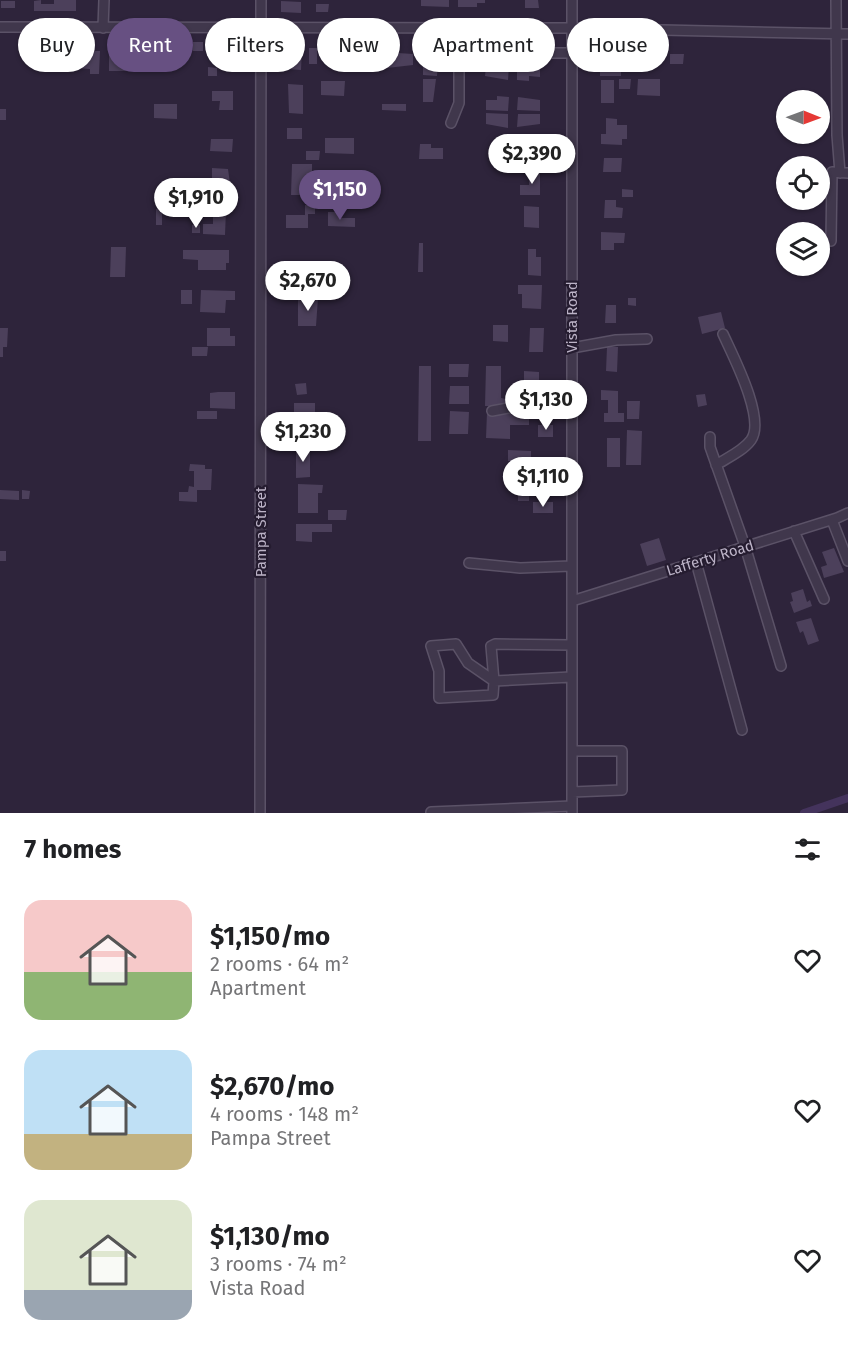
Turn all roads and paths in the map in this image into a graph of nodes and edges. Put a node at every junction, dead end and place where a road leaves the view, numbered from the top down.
1 (104, 0) edge
2 (261, 0) edge
3 (572, 0) edge
4 (836, 0) edge
5 (261, 18) edge
6 (572, 18) edge
7 (0, 27) edge
8 (104, 27) junction
9 (205, 28) edge
10 (305, 28) edge
11 (412, 28) edge
12 (669, 30) edge
13 (836, 34) junction
14 (848, 34) edge
15 (261, 72) edge
16 (459, 72) edge
17 (572, 72) edge
18 (451, 123) dead end
19 (837, 135) junction
20 (848, 136) edge
21 (844, 173) edge
22 (831, 241) dead end
23 (723, 333) dead end
24 (647, 339) dead end
25 (572, 348) junction
26 (572, 405) junction
27 (492, 411) dead end
28 (710, 437) dead end
29 (716, 465) junction
30 (848, 513) edge
31 (832, 520) junction
32 (794, 531) junction
33 (745, 546) junction
34 (848, 561) edge
35 (696, 562) junction
36 (470, 563) dead end
37 (572, 566) junction
38 (824, 599) dead end
39 (572, 601) junction
40 (571, 645) junction
41 (781, 666) dead end
42 (571, 677) junction
43 (494, 681) junction
44 (742, 730) dead end
45 (572, 751) junction
46 (572, 792) junction
47 (572, 810) edge
48 (431, 812) dead end
49 (261, 813) edge

1 - 8 street
2 - 5 street, Pampa Street
3 - 6 street, Vista Road
4 - 13 street
7 - 8 street
8 - 9 street
10 - 11 street
12 - 13 street
13 - 14 street
13 - 19 street
15 - 49 street, Pampa Street
16 - 18 street
17 - 25 street, Vista Road
19 - 20 street
19 - 21 street
21 - 22 street
23 - 29 street
24 - 25 street
25 - 26 street, Vista Road
26 - 27 street
26 - 37 street, Vista Road
28 - 29 street
29 - 33 street
30 - 31 street, Lafferty Road
31 - 32 street, Lafferty Road
31 - 34 street
32 - 33 street, Lafferty Road
32 - 38 street
33 - 35 street, Lafferty Road
33 - 41 street
35 - 39 street, Lafferty Road
35 - 44 street
36 - 37 street
37 - 39 street, Vista Road
39 - 40 street, Vista Road
40 - 42 street, Vista Road
40 - 43 street
42 - 43 street
42 - 45 street, Vista Road
43 - 43 street
45 - 46 street, Vista Road
45 - 46 street
46 - 47 street, Vista Road
47 - 48 street

